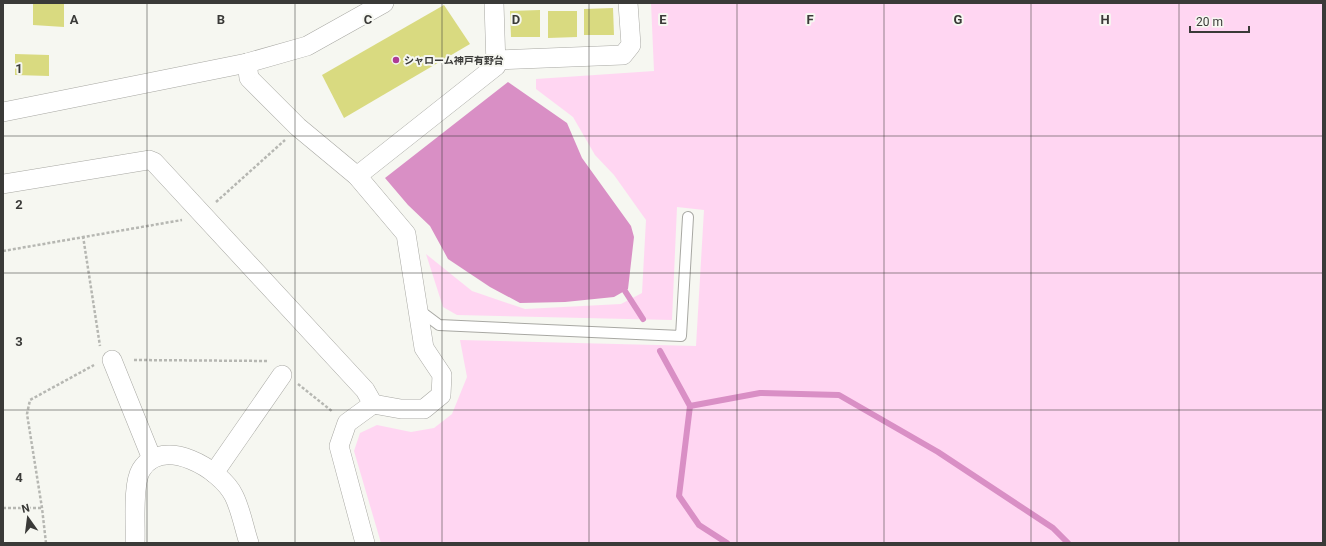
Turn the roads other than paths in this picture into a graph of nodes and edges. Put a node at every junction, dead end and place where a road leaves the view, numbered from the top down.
1 (384, 3) edge
2 (494, 3) edge
3 (628, 3) edge
4 (496, 60) junction
5 (247, 63) junction
6 (3, 112) edge
7 (357, 176) junction
8 (3, 184) edge
9 (688, 217) dead end
10 (417, 309) junction
11 (106, 357) road end
12 (282, 375) dead end
13 (373, 404) junction
14 (152, 459) junction
15 (214, 473) junction
16 (135, 543) edge
17 (249, 543) edge
18 (365, 543) edge

1 - 5 street
2 - 4 street
3 - 4 street
4 - 7 street
5 - 6 street
5 - 7 street
7 - 10 street
8 - 13 street
9 - 10 lane
10 - 13 street
11 - 14 street
12 - 15 street
13 - 18 street
14 - 15 street
14 - 16 street
15 - 17 street

